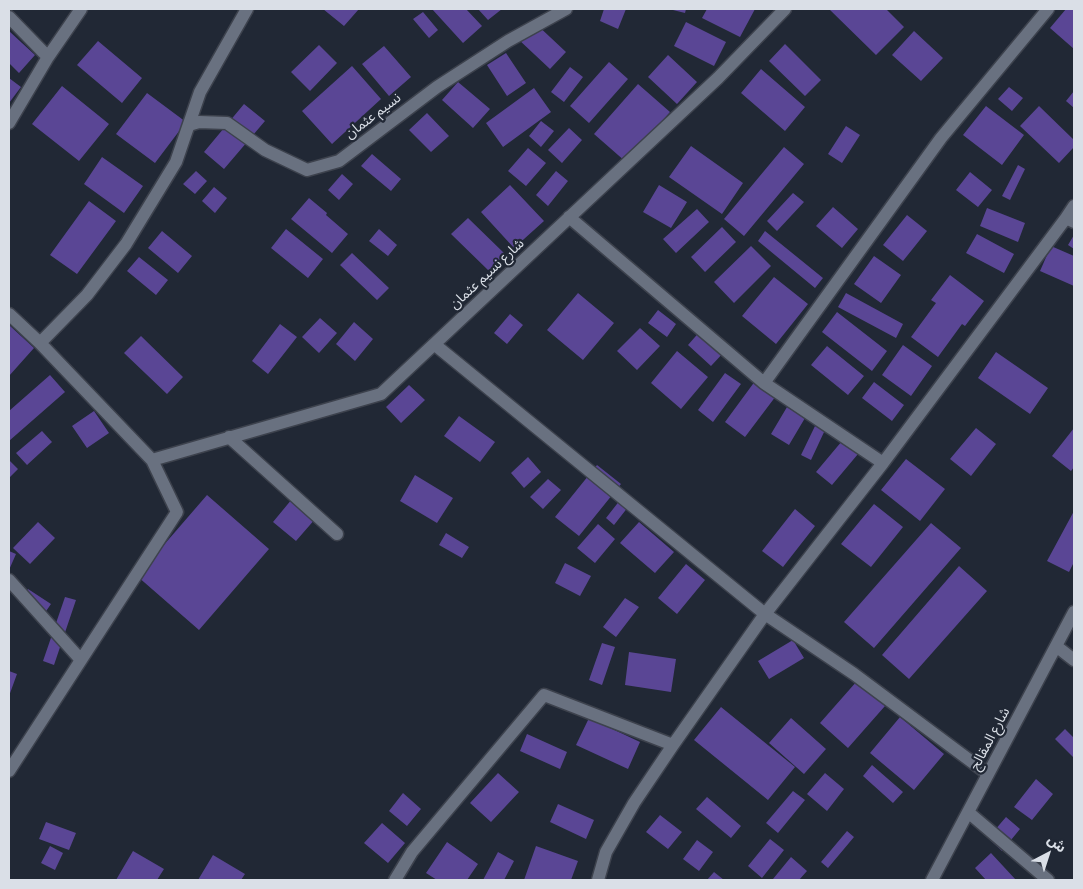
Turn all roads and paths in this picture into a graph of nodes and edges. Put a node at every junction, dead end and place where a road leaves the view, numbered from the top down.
1 (81, 9) edge
2 (247, 9) edge
3 (566, 9) edge
4 (785, 9) edge
5 (1048, 9) edge
6 (9, 17) edge
7 (48, 57) junction
8 (9, 122) edge
9 (189, 125) junction
10 (1074, 206) edge
11 (569, 217) junction
12 (1070, 220) edge
13 (9, 314) edge
14 (40, 343) junction
15 (434, 344) junction
16 (764, 383) junction
17 (229, 438) junction
18 (152, 460) junction
19 (883, 463) junction
20 (338, 534) dead end
21 (9, 580) edge
22 (1074, 612) edge
23 (765, 614) junction
24 (1056, 646) junction
25 (81, 660) junction
26 (1074, 660) edge
27 (673, 745) junction
28 (9, 772) edge
29 (988, 774) junction
30 (968, 812) junction
31 (395, 880) edge
32 (598, 880) edge
33 (932, 880) edge
34 (1048, 880) edge

1 - 7 street
2 - 9 street
3 - 9 street, نسيم عثمان
4 - 11 street, شارع نسيم عثمان
5 - 16 street
6 - 7 street
7 - 8 street
9 - 14 street
10 - 12 street
11 - 15 street, شارع نسيم عثمان
11 - 16 street
12 - 19 street
13 - 14 street
14 - 18 street
15 - 17 street, شارع نسيم عثمان
15 - 23 street
16 - 19 street
17 - 18 street, شارع نسيم عثمان
17 - 20 street
18 - 25 street
19 - 23 street
21 - 25 street
22 - 24 street, شارع المقالح
23 - 27 street
23 - 29 street
24 - 26 street
24 - 29 street, شارع المقالح
25 - 28 street
27 - 31 street
27 - 32 street
29 - 30 street, شارع المقالح
30 - 33 street, شارع المقالح
30 - 34 street

